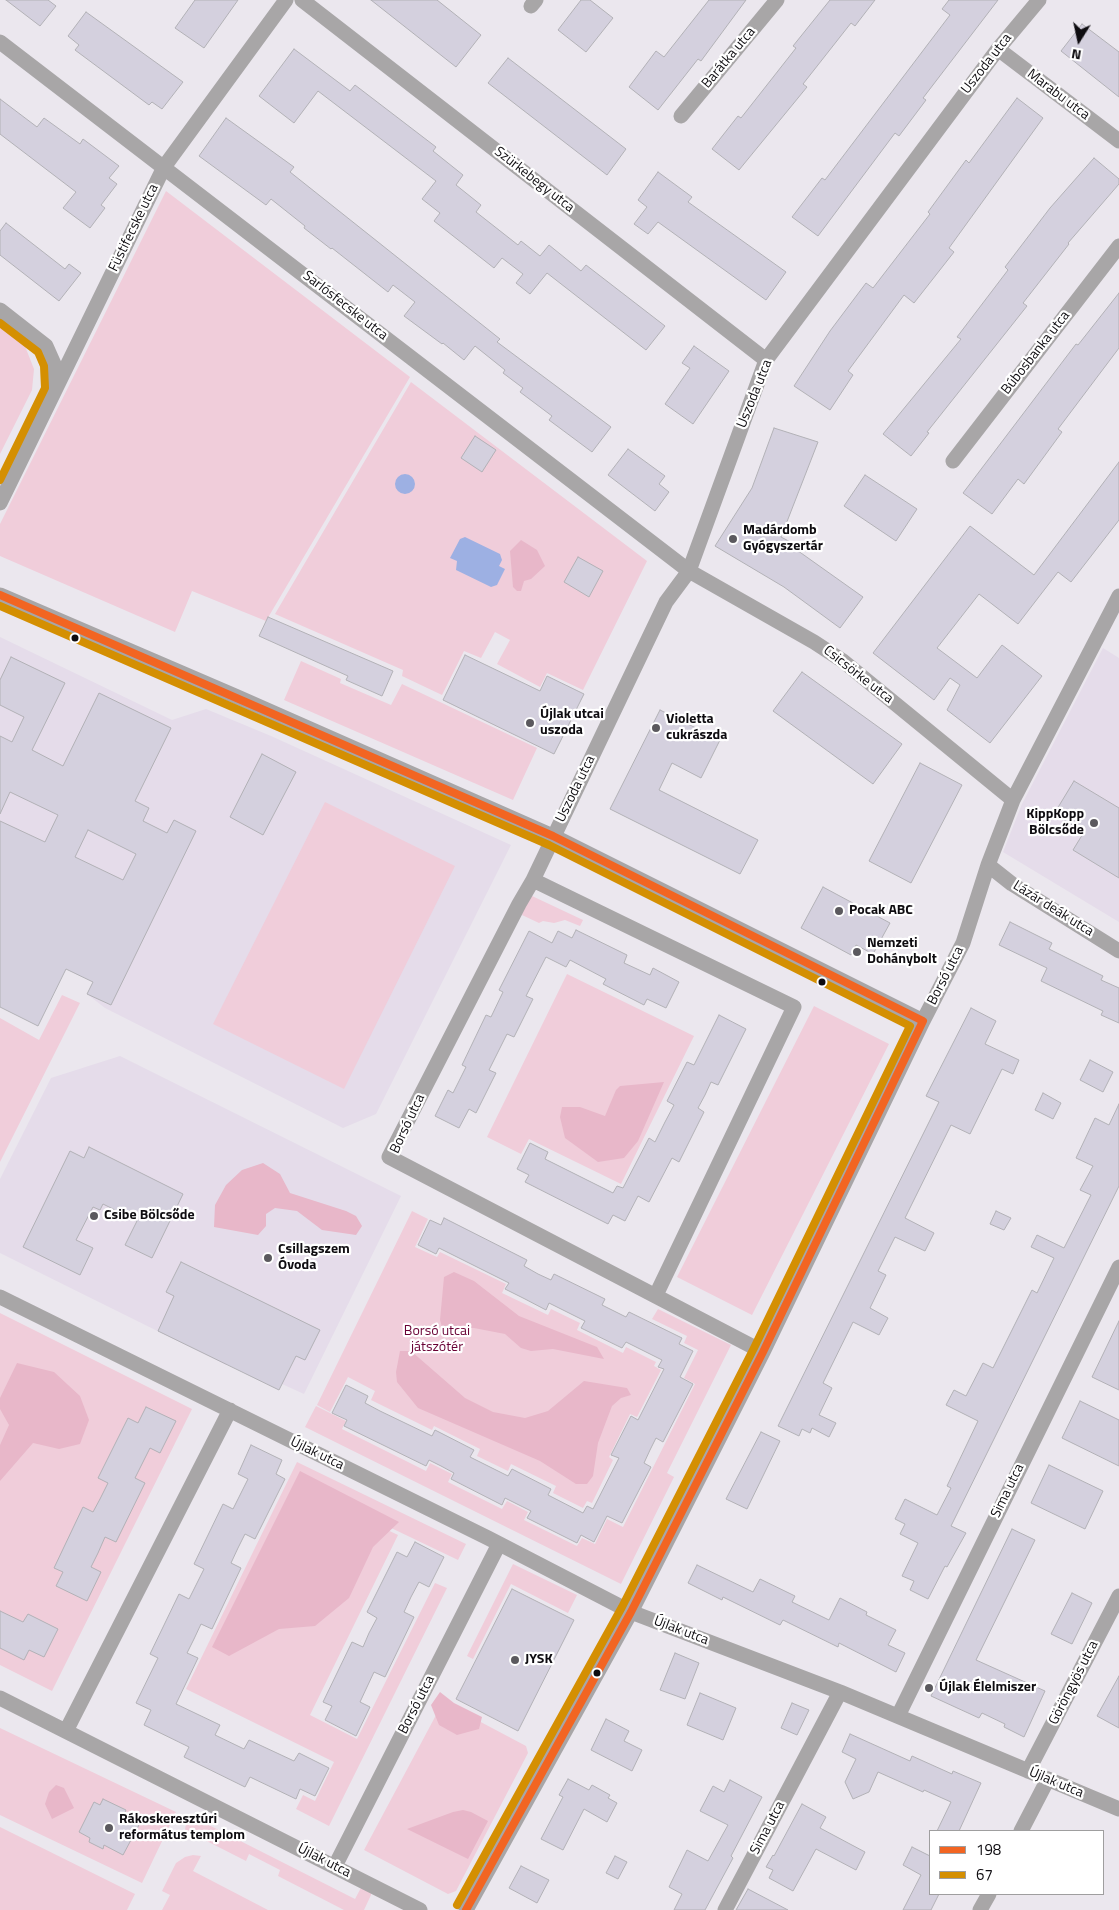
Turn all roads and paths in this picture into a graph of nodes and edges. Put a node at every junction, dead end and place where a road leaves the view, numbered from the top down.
1 (286, 0) edge
2 (302, 0) edge
3 (777, 0) edge
4 (1039, 0) edge
5 (0, 42) edge
6 (998, 49) junction
7 (681, 116) dead end
8 (1119, 141) edge
9 (164, 167) junction
10 (1119, 246) edge
11 (0, 310) edge
12 (766, 360) junction
13 (55, 390) junction
14 (953, 461) dead end
15 (0, 503) edge
16 (689, 571) junction
17 (0, 595) edge
18 (1119, 596) edge
19 (1013, 800) junction
20 (553, 836) junction
21 (988, 865) junction
22 (533, 880) junction
23 (1119, 951) edge
24 (923, 1021) junction
25 (1119, 1267) edge
26 (656, 1295) junction
27 (0, 1297) edge
28 (763, 1352) junction
29 (230, 1410) junction
30 (499, 1544) junction
31 (1119, 1596) edge
32 (631, 1612) junction
33 (840, 1692) junction
34 (0, 1698) edge
35 (898, 1716) junction
36 (66, 1732) junction
37 (1028, 1771) junction
38 (1048, 1780) junction
39 (1119, 1809) edge
40 (1022, 1830) edge
41 (335, 1866) junction
42 (988, 1895) edge
43 (420, 1910) edge
44 (466, 1910) edge
45 (724, 1910) edge
46 (980, 1910) edge

1 - 9 street, Füstifecske utca
2 - 12 street, Szürkebegy utca
3 - 7 street, Barátka utca
4 - 6 street, Uszoda utca
5 - 9 street, Sarlósfecske utca
6 - 8 street, Marabu utca
6 - 12 street, Uszoda utca
9 - 13 street, Füstifecske utca
9 - 16 street, Sarlósfecske utca
10 - 14 street, Búbosbanka utca
11 - 13 street
12 - 16 street, Uszoda utca
13 - 15 street, Füstifecske utca
16 - 19 street, Csicsörke utca
16 - 20 street, Uszoda utca
17 - 20 street
18 - 19 street, Borsó utca
19 - 21 street, Borsó utca
20 - 22 street, Borsó utca
20 - 24 street
21 - 23 street, Lázár deák utca
21 - 24 street, Borsó utca
22 - 26 street
22 - 26 street, Borsó utca
24 - 28 street, Borsó utca
25 - 35 street, Sima utca
26 - 28 street, Borsó utca
27 - 29 street, Újlak utca
28 - 32 street, Borsó utca
29 - 30 street, Újlak utca
29 - 36 street
30 - 32 street, Újlak utca
30 - 41 street, Borsó utca
31 - 37 street, Göröngyös utca
32 - 33 street, Újlak utca
32 - 44 street, Borsó utca
33 - 35 street, Újlak utca
33 - 45 street, Sima utca
34 - 36 street, Újlak utca
35 - 37 street, Újlak utca
36 - 41 street, Újlak utca
37 - 38 street, Újlak utca
38 - 39 street, Újlak utca
38 - 40 street
41 - 43 street, Újlak utca
42 - 46 street

